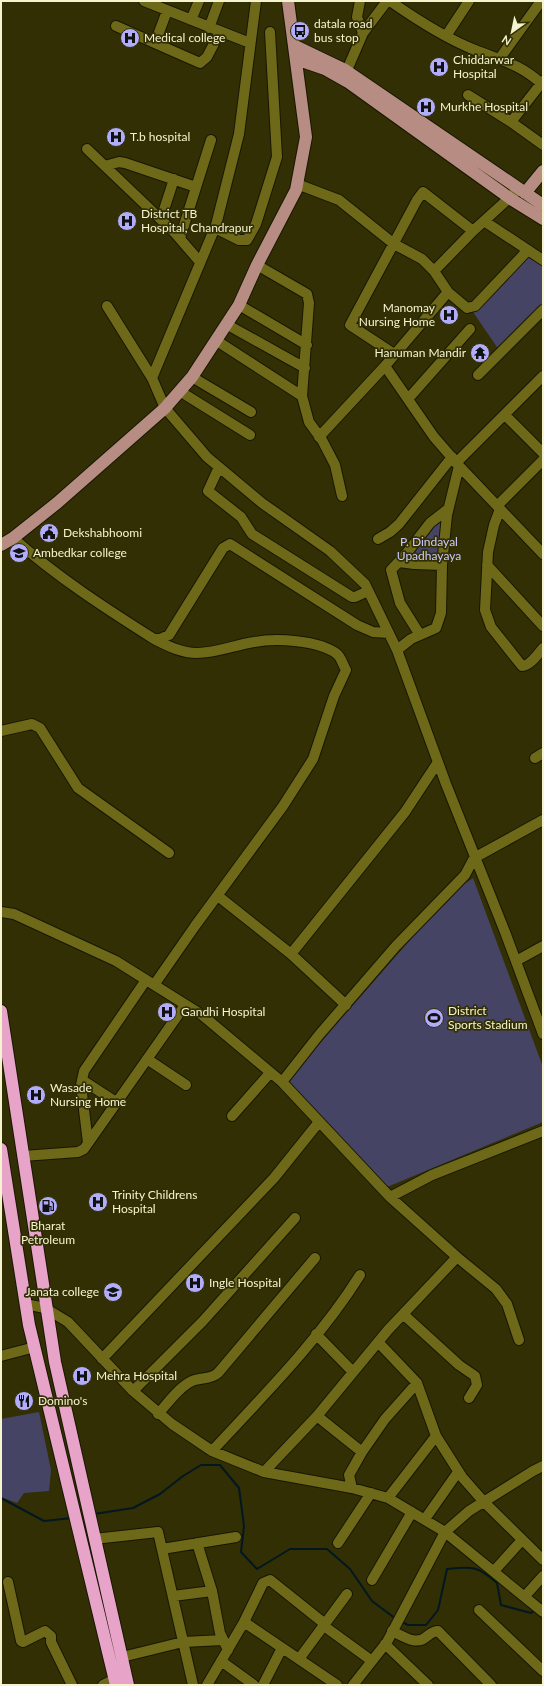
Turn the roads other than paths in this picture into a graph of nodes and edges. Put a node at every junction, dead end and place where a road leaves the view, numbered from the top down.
1 (144, 1) edge
2 (199, 1) edge
3 (219, 1) edge
4 (256, 1) edge
5 (288, 1) edge
6 (360, 1) edge
7 (387, 1) edge
8 (390, 1) edge
9 (469, 1) edge
10 (541, 1) edge
11 (167, 11) junction
12 (191, 20) junction
13 (116, 26) dead end
14 (210, 28) junction
15 (220, 32) junction
16 (270, 32) dead end
17 (363, 33) junction
18 (446, 36) junction
19 (155, 43) junction
20 (250, 43) junction
21 (294, 46) junction
22 (500, 58) junction
23 (296, 59) junction
24 (344, 75) junction
25 (543, 83) edge
26 (468, 95) dead end
27 (511, 122) junction
28 (211, 140) dead end
29 (543, 145) edge
30 (87, 149) dead end
31 (105, 166) junction
32 (543, 171) edge
33 (174, 179) junction
34 (297, 184) junction
35 (196, 187) junction
36 (522, 191) junction
37 (511, 199) junction
38 (543, 205) edge
39 (161, 219) junction
40 (543, 219) edge
41 (484, 221) junction
42 (215, 228) junction
43 (473, 231) junction
44 (180, 238) junction
45 (394, 244) junction
46 (528, 250) junction
47 (543, 260) edge
48 (200, 262) junction
49 (257, 265) junction
50 (434, 270) junction
51 (448, 292) junction
52 (239, 305) junction
53 (107, 306) dead end
54 (543, 310) edge
55 (226, 324) junction
56 (470, 329) dead end
57 (217, 341) junction
58 (307, 345) junction
59 (394, 354) junction
60 (385, 366) junction
61 (305, 368) junction
62 (478, 375) dead end
63 (543, 376) edge
64 (192, 377) junction
65 (152, 378) junction
66 (180, 392) junction
67 (302, 396) junction
68 (408, 399) junction
69 (165, 408) junction
70 (251, 412) dead end
71 (505, 415) junction
72 (250, 435) dead end
73 (320, 437) junction
74 (543, 453) edge
75 (543, 460) edge
76 (456, 462) junction
77 (219, 467) junction
78 (342, 496) dead end
79 (499, 507) junction
80 (448, 509) junction
81 (14, 538) junction
82 (378, 539) dead end
83 (1, 545) edge
84 (542, 549) edge
85 (399, 562) junction
86 (442, 565) junction
87 (487, 565) junction
88 (368, 591) junction
89 (543, 626) edge
90 (389, 633) junction
91 (420, 635) junction
92 (154, 639) junction
93 (543, 648) edge
94 (397, 650) junction
95 (1, 730) edge
96 (438, 762) junction
97 (543, 820) edge
98 (169, 853) dead end
99 (474, 858) junction
100 (218, 896) junction
101 (1, 912) edge
102 (543, 946) edge
103 (291, 954) junction
104 (516, 961) junction
105 (150, 982) junction
106 (185, 1004) junction
107 (346, 1005) junction
108 (1, 1011) edge
109 (543, 1033) edge
110 (147, 1059) junction
111 (270, 1073) junction
112 (82, 1080) junction
113 (282, 1082) junction
114 (186, 1085) dead end
115 (116, 1102) junction
116 (232, 1116) dead end
117 (319, 1122) junction
118 (543, 1131) edge
119 (88, 1143) junction
120 (1, 1149) edge
121 (23, 1156) junction
122 (390, 1197) junction
123 (295, 1218) dead end
124 (457, 1257) junction
125 (315, 1258) dead end
126 (360, 1275) dead end
127 (25, 1304) junction
128 (45, 1308) junction
129 (403, 1314) junction
130 (316, 1334) junction
131 (519, 1340) dead end
132 (378, 1342) junction
133 (35, 1347) junction
134 (1, 1356) edge
135 (102, 1360) junction
136 (354, 1372) junction
137 (417, 1383) junction
138 (133, 1392) junction
139 (469, 1398) dead end
140 (158, 1414) junction
141 (317, 1416) junction
142 (436, 1436) junction
143 (212, 1450) junction
144 (362, 1452) junction
145 (543, 1466) edge
146 (264, 1472) junction
147 (458, 1472) junction
148 (352, 1488) junction
149 (371, 1493) junction
150 (77, 1494) junction
151 (388, 1498) junction
152 (484, 1502) junction
153 (412, 1512) junction
154 (425, 1519) junction
155 (445, 1532) junction
156 (93, 1535) junction
157 (236, 1537) dead end
158 (522, 1540) junction
159 (197, 1543) junction
160 (338, 1543) dead end
161 (162, 1549) junction
162 (543, 1560) edge
163 (494, 1571) junction
164 (543, 1576) edge
165 (372, 1580) dead end
166 (8, 1582) dead end
167 (212, 1591) junction
168 (347, 1594) dead end
169 (173, 1596) junction
170 (525, 1596) junction
171 (479, 1610) dead end
172 (543, 1612) edge
173 (244, 1622) junction
174 (324, 1625) junction
175 (394, 1629) junction
176 (223, 1640) junction
177 (183, 1642) junction
178 (385, 1644) junction
179 (282, 1648) junction
180 (228, 1650) junction
181 (122, 1657) junction
182 (299, 1659) junction
183 (372, 1660) junction
184 (221, 1661) junction
185 (543, 1671) edge
186 (116, 1682) edge
187 (72, 1685) edge
188 (103, 1685) edge
189 (128, 1685) edge
190 (193, 1685) edge
191 (207, 1685) edge
192 (254, 1685) edge
193 (263, 1685) edge
194 (337, 1685) edge
195 (353, 1685) edge
196 (428, 1685) edge
197 (492, 1685) edge

1 - 11 street
2 - 12 street
3 - 14 street
4 - 20 street
5 - 21 main road
6 - 17 street
7 - 17 street
8 - 18 street
9 - 18 street
10 - 22 street
11 - 12 street
11 - 19 street
12 - 14 street
13 - 19 street
14 - 15 street
15 - 19 street
15 - 20 street
16 - 42 street
17 - 24 street
18 - 22 street
20 - 42 street
21 - 23 main road
21 - 24 main road
22 - 25 street
23 - 24 main road
23 - 34 main road
24 - 36 main road
24 - 37 main road
25 - 27 street
26 - 27 street
27 - 29 street
28 - 35 street
30 - 31 street
31 - 33 street
31 - 39 street
32 - 36 main road
33 - 35 street
33 - 39 street
34 - 45 street
34 - 49 main road
35 - 44 street
36 - 37 street
36 - 38 main road
37 - 40 main road
37 - 41 street
39 - 44 street
41 - 43 street
41 - 46 street
42 - 48 street
43 - 45 street
43 - 50 street
44 - 48 street
45 - 50 street
45 - 59 street
46 - 47 street
46 - 51 street
48 - 65 street
49 - 52 main road
49 - 58 street
50 - 51 street
51 - 59 street
52 - 55 main road
52 - 58 street
53 - 65 street
54 - 62 street
55 - 57 main road
55 - 61 street
56 - 68 street
57 - 64 main road
57 - 67 street
58 - 61 street
59 - 60 street
60 - 68 street
60 - 73 street
61 - 67 street
63 - 71 street
64 - 66 main road
64 - 70 street
65 - 69 street
66 - 69 main road
66 - 72 street
67 - 73 street
68 - 76 street
69 - 77 street
69 - 81 main road
71 - 74 street
71 - 76 street
73 - 78 street
75 - 79 street
76 - 79 street
76 - 80 street
76 - 82 street
77 - 88 street
77 - 88 street
79 - 84 street
79 - 87 street
80 - 85 street
80 - 86 street
81 - 83 main road
81 - 92 street
85 - 86 street
85 - 91 street
86 - 91 street
87 - 89 street
87 - 93 street
88 - 90 street
90 - 92 street
90 - 94 street
91 - 94 street
92 - 100 street
94 - 96 street
95 - 98 street
96 - 99 street
96 - 103 street
97 - 99 street
99 - 104 street
99 - 107 street
100 - 103 street
100 - 105 street
101 - 105 street
102 - 104 street
103 - 107 street
104 - 109 street
105 - 106 street
105 - 112 street
106 - 110 street
106 - 111 street
107 - 113 street
108 - 121 highway
110 - 114 street
110 - 115 street
111 - 113 street
111 - 116 street
112 - 115 street
112 - 119 street
113 - 117 street
115 - 119 street
117 - 122 street
117 - 135 street
118 - 122 street
119 - 121 street
120 - 127 highway
121 - 128 highway
122 - 124 street
123 - 138 street
124 - 129 street
124 - 131 street
125 - 140 street
126 - 130 street
127 - 128 street
127 - 133 highway
128 - 135 street
128 - 150 highway
129 - 132 street
129 - 139 street
130 - 136 street
130 - 143 street
132 - 136 street
132 - 137 street
133 - 134 street
133 - 150 highway
135 - 138 street
136 - 141 street
137 - 142 street
137 - 144 street
138 - 140 street
140 - 143 street
141 - 144 street
141 - 146 street
142 - 147 street
142 - 151 street
143 - 146 street
144 - 148 street
145 - 152 street
146 - 148 street
147 - 152 street
147 - 154 street
148 - 149 street
149 - 151 street
149 - 160 street
150 - 156 highway
150 - 186 highway
151 - 153 street
152 - 155 street
152 - 158 street
153 - 154 street
153 - 165 street
154 - 155 street
155 - 163 street
155 - 175 street
156 - 161 street
156 - 181 highway
157 - 159 street
158 - 162 street
158 - 163 street
159 - 161 street
159 - 167 street
161 - 169 street
163 - 170 street
164 - 170 street
166 - 187 street
167 - 169 street
167 - 176 street
168 - 174 street
169 - 177 street
170 - 172 street
171 - 185 street
173 - 174 street
173 - 179 street
173 - 180 street
174 - 182 street
174 - 183 street
175 - 178 street
175 - 197 street
176 - 177 street
176 - 180 street
177 - 181 street
177 - 190 street
178 - 183 street
178 - 196 street
179 - 182 street
179 - 193 street
180 - 184 street
181 - 189 highway
182 - 194 street
183 - 195 street
184 - 191 street
184 - 192 street
186 - 188 street

